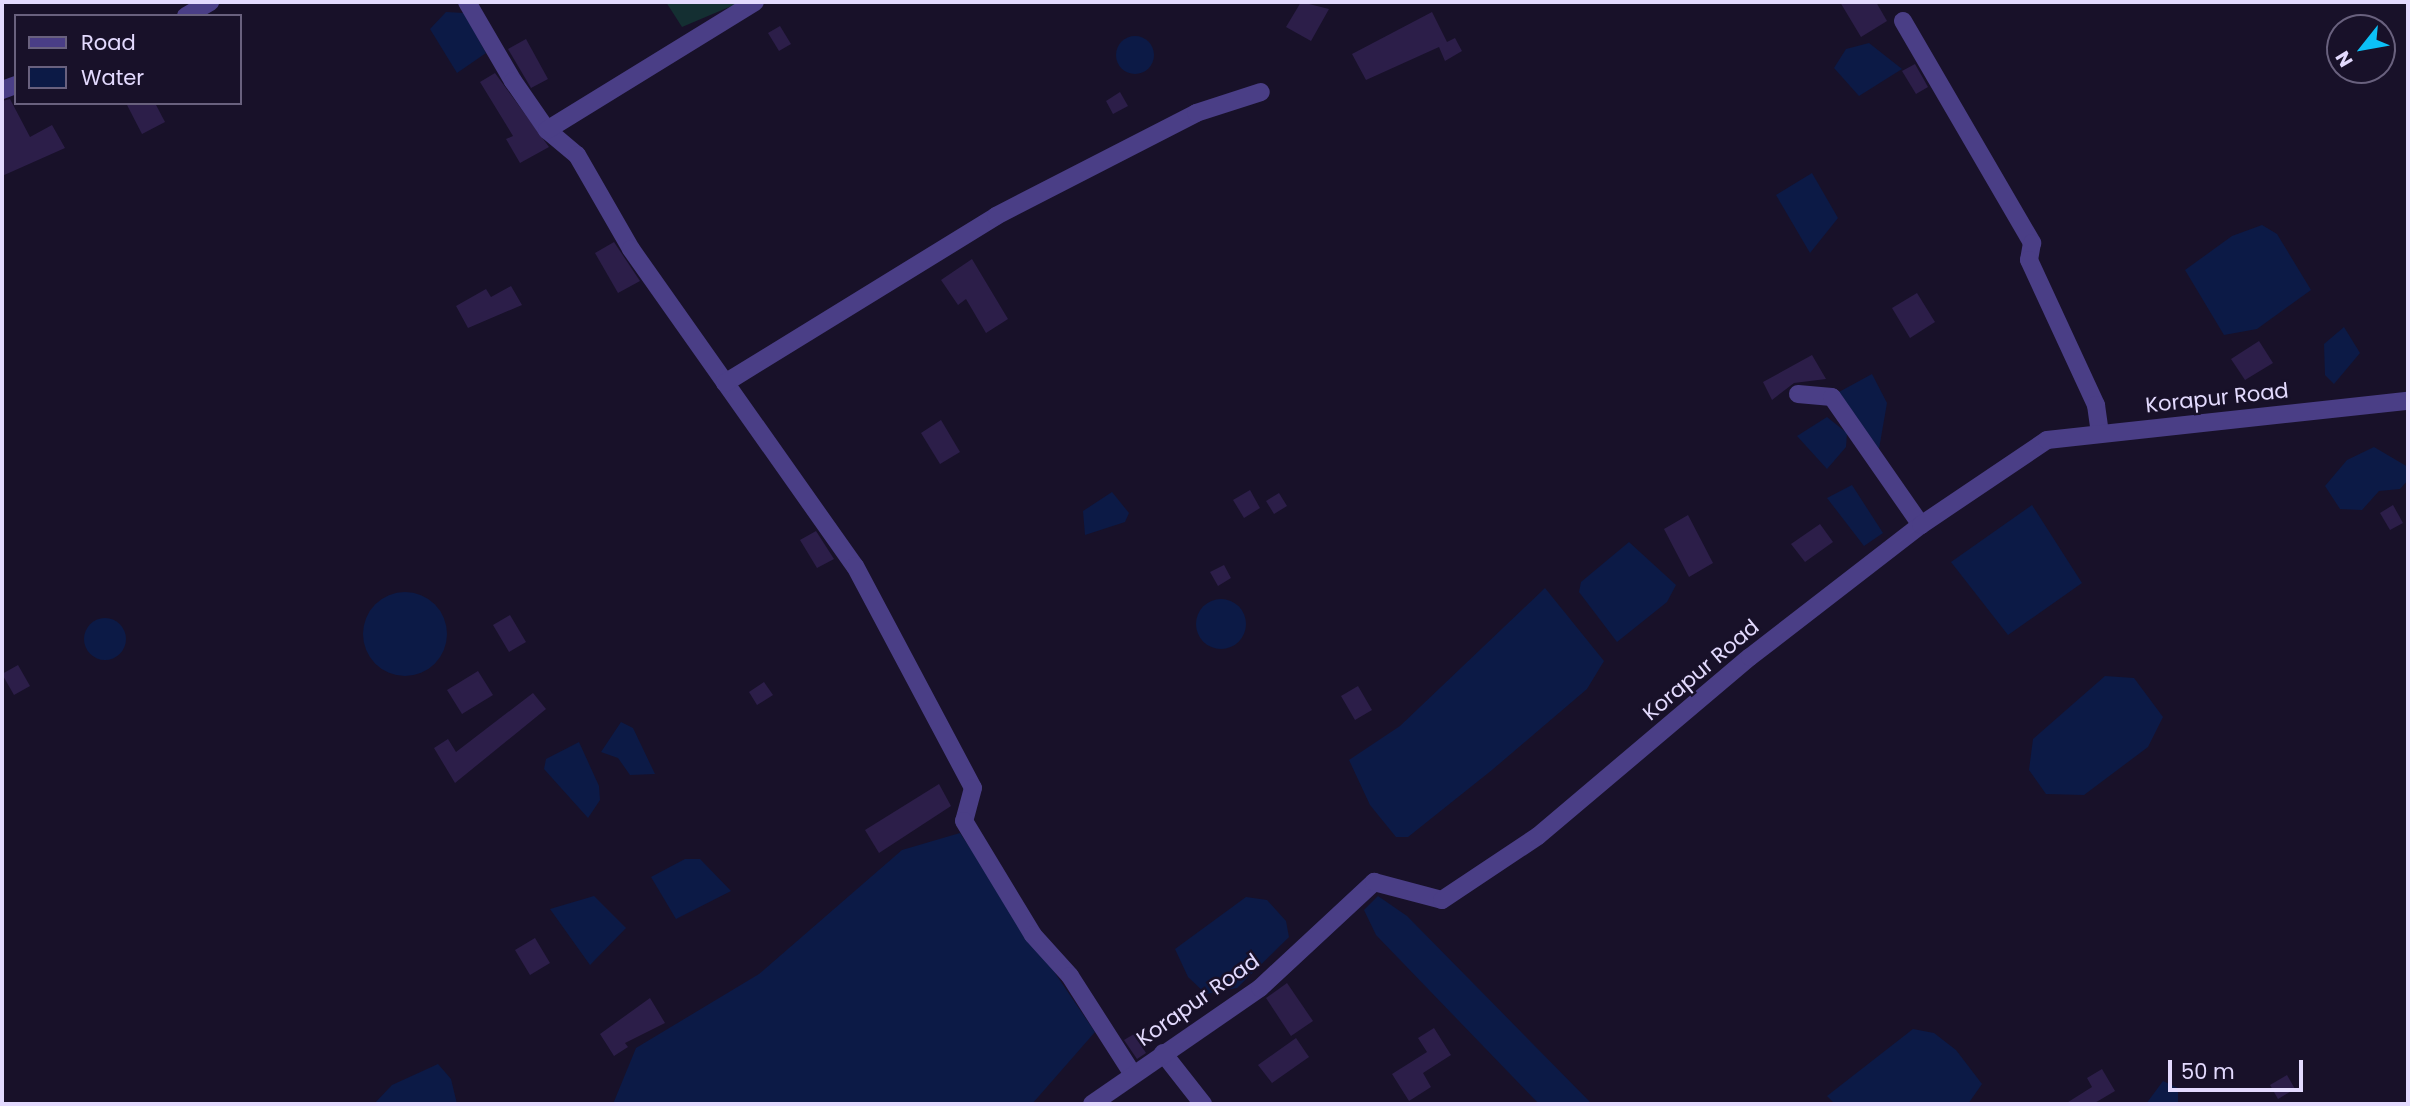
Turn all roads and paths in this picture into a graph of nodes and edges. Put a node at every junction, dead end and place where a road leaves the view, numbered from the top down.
1 (210, 2) edge
2 (467, 2) edge
3 (755, 2) edge
4 (189, 14) edge
5 (1903, 21) dead end
6 (1261, 92) dead end
7 (547, 131) junction
8 (726, 383) junction
9 (1798, 394) dead end
10 (2408, 401) edge
11 (2100, 433) junction
12 (1921, 525) junction
13 (1163, 1053) junction
14 (1132, 1073) junction
15 (1092, 1104) edge
16 (1203, 1104) edge

1 - 4 street
2 - 7 street
3 - 7 street
5 - 11 street
6 - 8 street
7 - 8 street
8 - 14 street
9 - 12 street
10 - 11 street, Korapur Road
11 - 12 street, Korapur Road
12 - 13 street, Korapur Road
13 - 14 street, Korapur Road
13 - 16 street
14 - 15 street, Korapur Road

